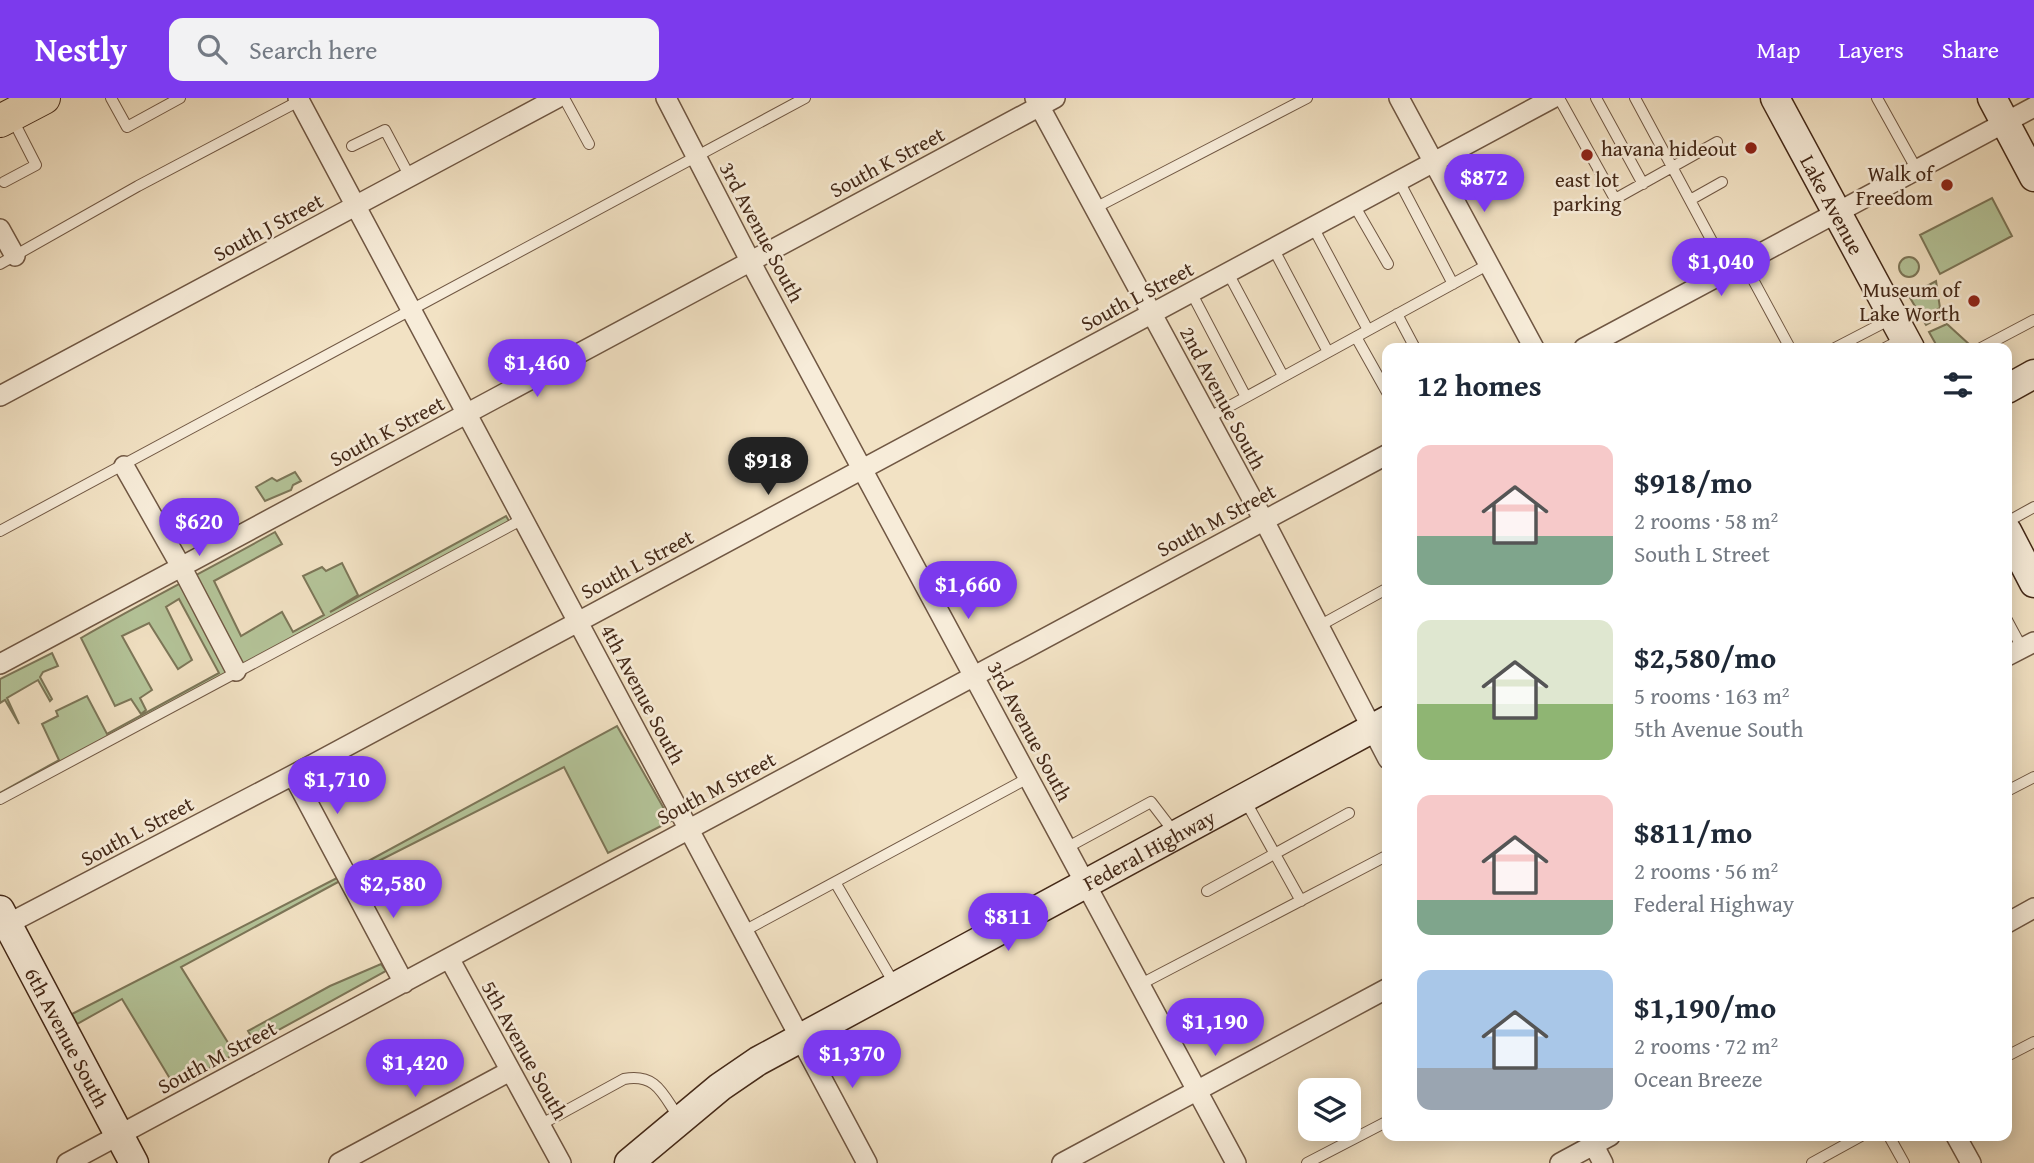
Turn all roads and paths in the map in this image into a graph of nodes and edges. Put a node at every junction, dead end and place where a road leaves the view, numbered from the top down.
1 (111, 98) edge
2 (557, 98) edge
3 (564, 98) edge
4 (666, 98) edge
5 (806, 98) edge
6 (1307, 98) edge
7 (1399, 98) edge
8 (1553, 98) edge
9 (1559, 98) edge
10 (1596, 98) edge
11 (1635, 98) edge
12 (1775, 98) edge
13 (1877, 98) edge
14 (175, 99) edge
15 (298, 99) edge
16 (1043, 101) edge
17 (24, 107) edge
18 (2034, 107) edge
19 (1999, 110) edge
20 (1717, 142) dead end
21 (589, 144) dead end
22 (352, 146) dead end
23 (696, 156) junction
24 (1434, 162) junction
25 (1672, 167) junction
26 (1917, 170) junction
27 (410, 177) junction
28 (2034, 177) edge
29 (1399, 181) junction
30 (4, 182) dead end
31 (1722, 182) dead end
32 (1643, 184) junction
33 (1690, 200) junction
34 (1354, 205) junction
35 (355, 206) junction
36 (1095, 208) junction
37 (1838, 212) junction
38 (1313, 227) junction
39 (0, 229) edge
40 (1273, 248) junction
41 (7, 260) edge
42 (752, 261) junction
43 (1388, 264) dead end
44 (1489, 264) junction
45 (1736, 267) junction
46 (1228, 273) junction
47 (1453, 284) junction
48 (1191, 292) junction
49 (410, 309) junction
50 (1151, 314) junction
51 (1397, 314) junction
52 (2034, 320) edge
53 (1368, 330) junction
54 (1356, 337) junction
55 (1898, 338) edge
56 (1412, 343) edge
57 (1531, 343) edge
58 (1593, 343) edge
59 (1787, 343) edge
60 (1866, 343) edge
61 (1990, 343) edge
62 (1328, 352) junction
63 (2034, 375) edge
64 (1283, 376) junction
65 (1382, 383) edge
66 (2012, 386) edge
67 (0, 396) edge
68 (1246, 397) junction
69 (467, 414) junction
70 (1208, 418) junction
71 (1382, 457) edge
72 (124, 466) junction
73 (863, 468) junction
74 (2034, 507) edge
75 (523, 519) junction
76 (1262, 520) junction
77 (0, 531) edge
78 (2012, 532) edge
79 (2012, 541) edge
80 (181, 567) junction
81 (2034, 583) edge
82 (1382, 591) edge
83 (578, 621) junction
84 (1320, 626) junction
85 (2012, 630) edge
86 (2021, 649) edge
87 (0, 664) edge
88 (236, 671) junction
89 (975, 676) junction
90 (1381, 724) edge
91 (293, 775) junction
92 (1030, 777) junction
93 (2034, 777) edge
94 (2012, 788) edge
95 (1244, 798) junction
96 (0, 799) edge
97 (1349, 813) dead end
98 (689, 829) junction
99 (1176, 835) junction
100 (1068, 847) junction
101 (1275, 853) junction
102 (1382, 858) edge
103 (835, 882) junction
104 (1087, 883) junction
105 (1207, 891) dead end
106 (1301, 901) junction
107 (2034, 908) edge
108 (2012, 920) edge
109 (3, 921) edge
110 (744, 931) junction
111 (449, 958) junction
112 (404, 983) junction
113 (1141, 984) junction
114 (896, 985) junction
115 (1382, 991) edge
116 (801, 1036) junction
117 (2034, 1042) edge
118 (2012, 1053) edge
119 (510, 1071) junction
120 (1197, 1091) junction
121 (680, 1119) junction
122 (1382, 1124) edge
123 (540, 1125) junction
124 (119, 1135) junction
125 (1595, 1141) edge
126 (1598, 1141) edge
127 (1852, 1141) edge
128 (1892, 1141) edge
129 (1959, 1141) edge
130 (67, 1163) edge
131 (134, 1163) edge
132 (339, 1163) edge
133 (561, 1163) edge
134 (629, 1163) edge
135 (867, 1163) edge
136 (1062, 1163) edge
137 (1236, 1163) edge
138 (1307, 1163) edge
139 (1560, 1163) edge
140 (1604, 1163) edge
141 (1812, 1163) edge
142 (1904, 1163) edge
143 (1971, 1163) edge

1 - 14 lane
2 - 27 street, South J Street
3 - 21 lane
4 - 23 street, 3rd Avenue South
5 - 23 lane
6 - 36 lane
7 - 24 street
8 - 24 street, South L Street
9 - 32 lane
10 - 32 lane
11 - 25 lane
12 - 37 main road, Lake Avenue
13 - 26 lane
15 - 35 street, 4th Avenue South
15 - 41 lane
16 - 36 street, 2nd Avenue South
16 - 42 street, South K Street
17 - 30 lane
18 - 19 street
19 - 26 street
19 - 28 main road
20 - 25 lane
22 - 27 lane
23 - 42 street, 3rd Avenue South
23 - 49 lane
24 - 29 street, South L Street
24 - 44 street
25 - 32 lane
25 - 33 lane
26 - 37 street
27 - 35 street, South J Street
29 - 34 street, South L Street
29 - 47 lane
31 - 33 lane
33 - 45 lane
34 - 38 street, South L Street
34 - 43 lane
35 - 49 street, 4th Avenue South
35 - 67 street, South J Street
36 - 50 street, 2nd Avenue South
37 - 45 street
37 - 55 main road, Lake Avenue
38 - 40 street, South L Street
38 - 53 lane
39 - 41 street
40 - 46 street, South L Street
40 - 62 lane
42 - 69 street, South K Street
42 - 73 street, 3rd Avenue South
44 - 47 lane
44 - 57 street
45 - 58 street
45 - 59 lane
46 - 48 street, South L Street
46 - 64 lane
47 - 51 lane
48 - 50 street, South L Street
48 - 68 lane
49 - 69 street, 4th Avenue South
49 - 72 lane
50 - 70 street, 2nd Avenue South
50 - 73 street, South L Street
51 - 53 lane
51 - 56 lane
52 - 61 lane
53 - 54 lane
54 - 62 lane
54 - 65 lane
55 - 60 lane
62 - 64 lane
63 - 66 main road
64 - 68 lane
68 - 70 lane
69 - 75 street, 4th Avenue South
69 - 80 street, South K Street
70 - 76 street, 2nd Avenue South
71 - 76 street, South M Street
72 - 77 lane
72 - 80 street
73 - 83 street, South L Street
73 - 89 street, 3rd Avenue South
74 - 78 lane
75 - 83 street, 4th Avenue South
75 - 88 lane
76 - 84 street, 2nd Avenue South
76 - 89 street, South M Street
79 - 81 main road
80 - 87 street, South K Street
80 - 88 street
82 - 84 lane
83 - 91 street, South L Street
83 - 98 street, 4th Avenue South
84 - 90 street, 2nd Avenue South
85 - 86 lane
88 - 96 lane
89 - 92 street, 3rd Avenue South
89 - 98 street, South M Street
90 - 95 main road, Federal Highway
91 - 109 street, South L Street
91 - 112 street
92 - 100 street, 3rd Avenue South
92 - 103 lane
93 - 94 lane
95 - 99 main road, Federal Highway
95 - 101 lane
97 - 101 lane
98 - 110 street, 4th Avenue South
98 - 111 street, South M Street
99 - 100 lane
99 - 104 main road, Federal Highway
100 - 104 street, 3rd Avenue South
101 - 105 lane
101 - 106 lane
102 - 106 lane
103 - 110 lane
103 - 114 lane
104 - 113 street, 3rd Avenue South
104 - 114 main road, Federal Highway
106 - 113 lane
107 - 108 street
109 - 124 main road, 6th Avenue South
110 - 116 street, 4th Avenue South
111 - 112 street, South M Street
111 - 119 street, 5th Avenue South
112 - 124 street, South M Street
113 - 120 street, 3rd Avenue South
114 - 116 main road, Federal Highway
115 - 120 street
116 - 121 main road, Federal Highway
116 - 135 street, 4th Avenue South
117 - 118 lane
119 - 123 street, 5th Avenue South
119 - 132 street
120 - 136 street
120 - 137 street, 3rd Avenue South
121 - 123 lane
121 - 134 main road, Federal Highway
122 - 138 lane
123 - 133 street, 5th Avenue South
124 - 130 street, South M Street
124 - 131 main road, 6th Avenue South
125 - 139 street
126 - 140 street
127 - 141 lane
128 - 142 lane
129 - 143 street

